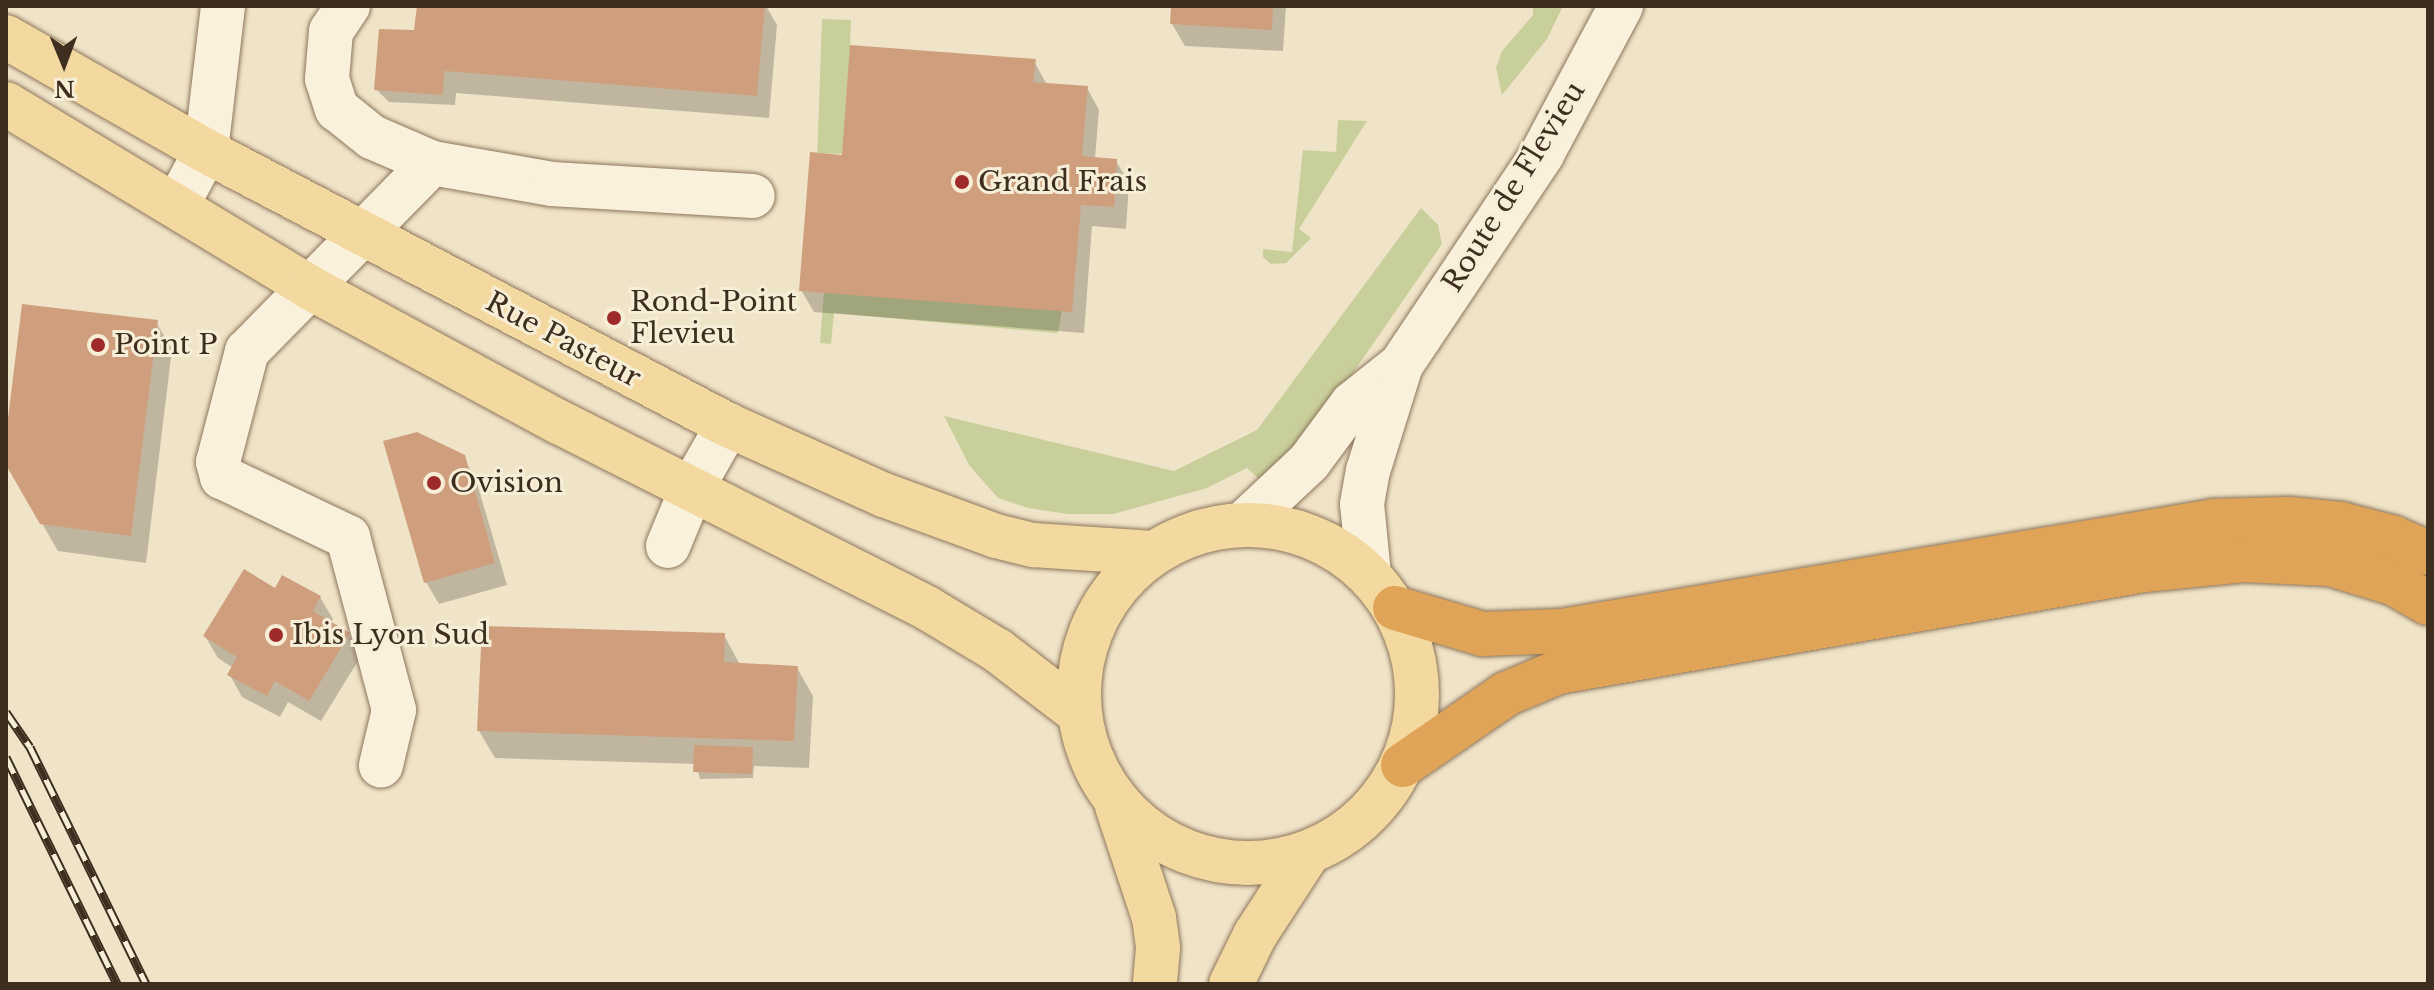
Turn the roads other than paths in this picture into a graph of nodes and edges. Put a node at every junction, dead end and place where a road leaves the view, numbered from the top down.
1 (223, 6) edge
2 (348, 6) edge
3 (1621, 6) edge
4 (6, 37) edge
5 (6, 104) edge
6 (206, 151) junction
7 (432, 163) junction
8 (753, 196) dead end
9 (177, 205) junction
10 (361, 233) junction
11 (309, 287) junction
12 (1401, 365) junction
13 (728, 425) junction
14 (692, 488) junction
15 (1242, 525) junction
16 (668, 546) dead end
17 (1153, 553) junction
18 (2428, 553) edge
19 (1369, 575) junction
20 (2428, 603) edge
21 (1395, 608) junction
22 (1079, 713) junction
23 (381, 765) dead end
24 (1403, 765) junction
25 (1113, 797) junction
26 (1309, 852) junction
27 (1155, 984) edge
28 (1231, 984) edge

1 - 6 street
2 - 7 street
3 - 12 street, Route de Flevieu
4 - 6 main road, Rue Pasteur
5 - 9 main road
6 - 9 street
6 - 10 main road, Rue Pasteur
7 - 8 street
7 - 10 street
9 - 11 main road
10 - 11 street
10 - 13 main road, Rue Pasteur
11 - 14 main road
11 - 23 street
12 - 15 street, Route de Flevieu
12 - 19 street, Route de Flevieu
13 - 14 street
13 - 17 main road, Rue Pasteur
14 - 16 street
14 - 22 main road
15 - 17 main road
15 - 19 main road
17 - 22 main road
18 - 21 highway
19 - 21 main road
20 - 24 highway
21 - 24 main road
22 - 25 main road
24 - 26 main road
25 - 26 main road
25 - 27 main road
26 - 28 main road

